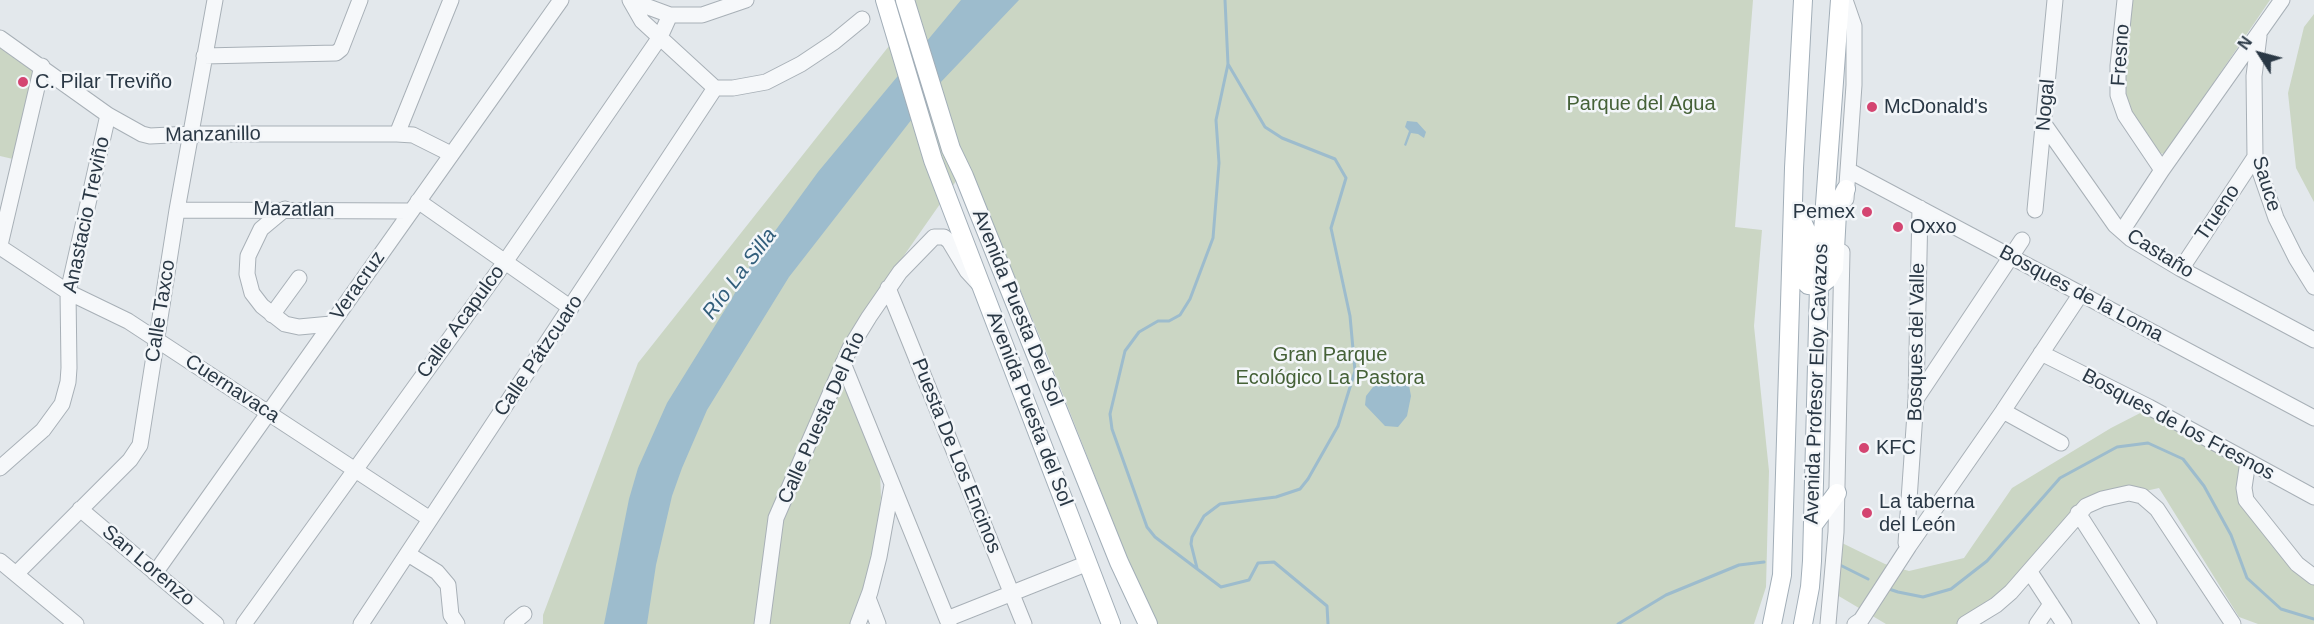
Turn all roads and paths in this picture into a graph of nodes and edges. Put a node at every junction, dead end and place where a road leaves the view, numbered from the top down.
1 (215, 0) edge
2 (360, 0) edge
3 (451, 0) edge
4 (561, 0) edge
5 (746, 0) edge
6 (1803, 0) edge
7 (1840, 0) edge
8 (1845, 0) edge
9 (2055, 0) edge
10 (2125, 0) edge
11 (2282, 0) edge
12 (631, 1) edge
13 (905, 1) edge
14 (886, 4) edge
15 (670, 15) junction
16 (862, 19) dead end
17 (2259, 36) junction
18 (660, 37) junction
19 (0, 38) edge
20 (204, 56) junction
21 (42, 66) junction
22 (715, 88) junction
23 (108, 115) junction
24 (2044, 124) junction
25 (191, 134) junction
26 (397, 134) junction
27 (451, 154) junction
28 (2255, 157) junction
29 (2162, 170) junction
30 (1847, 179) junction
31 (414, 206) junction
32 (1920, 208) junction
33 (285, 209) junction
34 (177, 210) junction
35 (2035, 210) dead end
36 (1793, 211) junction
37 (2121, 231) junction
38 (2022, 240) dead end
39 (0, 246) edge
40 (2011, 256) junction
41 (504, 262) junction
42 (2181, 269) junction
43 (299, 278) dead end
44 (1819, 286) junction
45 (982, 287) junction
46 (2314, 287) edge
47 (888, 288) junction
48 (68, 292) junction
49 (2080, 295) junction
50 (571, 308) junction
51 (272, 315) junction
52 (331, 324) junction
53 (156, 338) junction
54 (2314, 340) edge
55 (2042, 353) junction
56 (843, 363) junction
57 (1916, 399) junction
58 (2003, 411) junction
59 (268, 412) junction
60 (2314, 418) edge
61 (2061, 443) dead end
62 (2248, 461) junction
63 (0, 468) edge
64 (354, 469) junction
65 (892, 483) junction
66 (2312, 491) edge
67 (1837, 493) junction
68 (80, 509) junction
69 (2078, 513) junction
70 (1100, 517) junction
71 (430, 519) junction
72 (1074, 525) junction
73 (1813, 525) junction
74 (1909, 546) junction
75 (408, 554) junction
76 (0, 561) edge
77 (1119, 562) junction
78 (1090, 570) junction
79 (2030, 572) junction
80 (155, 573) junction
81 (16, 574) junction
82 (2314, 577) edge
83 (1012, 593) junction
84 (868, 598) junction
85 (2051, 604) junction
86 (1144, 620) edge
87 (948, 621) edge
88 (1112, 622) edge
89 (1859, 623) edge
90 (76, 624) edge
91 (216, 624) edge
92 (244, 624) edge
93 (361, 624) edge
94 (457, 624) edge
95 (762, 624) edge
96 (858, 624) edge
97 (878, 624) edge
98 (1024, 624) edge
99 (1772, 624) edge
100 (1803, 624) edge
101 (1828, 624) edge
102 (1965, 624) edge
103 (2037, 624) edge
104 (2064, 624) edge
105 (2149, 624) edge
106 (2233, 624) edge

1 - 20 street, Calle Taxco
2 - 20 street
3 - 26 street
4 - 27 street, Veracruz
5 - 15 street
6 - 36 main road, Avenida Profesor Eloy Cavazos
7 - 44 main road, Avenida Profesor Eloy Cavazos
8 - 30 street
9 - 24 street, Nogal
10 - 29 street, Fresno
11 - 17 street
12 - 15 street
12 - 18 street
13 - 70 main road, Avenida Puesta Del Sol
14 - 45 main road, Avenida Puesta del Sol
15 - 18 street, Calle Acapulco
16 - 22 street
17 - 28 street, Sauce
17 - 29 street
18 - 22 street
18 - 41 street, Calle Acapulco
19 - 21 street, Manzanillo
20 - 25 street, Calle Taxco
21 - 23 street, Manzanillo
21 - 39 street
22 - 50 street, Calle Pátzcuaro
23 - 25 street, Manzanillo
23 - 48 street, Anastacio Treviño
24 - 35 street, Nogal
24 - 37 street, Castaño
25 - 26 street, Manzanillo
25 - 34 street, Calle Taxco
26 - 27 street, Manzanillo
27 - 31 street, Veracruz
28 - 42 street, Trueno
28 - 46 street, Sauce
29 - 37 street
30 - 32 street, Bosques de la Loma
30 - 44 main road
30 - 67 street
31 - 33 street, Mazatlan
31 - 41 street
31 - 52 street, Veracruz
32 - 40 street, Bosques de la Loma
32 - 57 street, Bosques del Valle
33 - 34 street, Mazatlan
33 - 51 street
34 - 53 street, Calle Taxco
36 - 44 main road
36 - 99 main road, Avenida Profesor Eloy Cavazos
37 - 42 street, Castaño
38 - 40 street
39 - 48 street, Cuernavaca
40 - 49 street, Bosques de la Loma
40 - 57 street
41 - 50 street
41 - 64 street, Calle Acapulco
42 - 54 street, Castaño
43 - 51 street
44 - 73 main road, Avenida Profesor Eloy Cavazos
45 - 47 street, Calle Puesta Del Río
45 - 72 main road, Avenida Puesta del Sol
47 - 56 street, Calle Puesta Del Río
47 - 83 street, Puesta De Los Encinos
48 - 53 street, Cuernavaca
48 - 63 street, Anastacio Treviño
49 - 55 street
49 - 60 street, Bosques de la Loma
50 - 71 street, Calle Pátzcuaro
51 - 52 street
52 - 59 street, Veracruz
53 - 59 street, Cuernavaca
53 - 68 street, Calle Taxco
55 - 58 street
55 - 62 street, Bosques de los Fresnos
56 - 65 street
56 - 95 street, Calle Puesta Del Río
57 - 74 street, Bosques del Valle
58 - 61 street
58 - 74 street
59 - 64 street, Cuernavaca
59 - 80 street, Veracruz
62 - 66 street, Bosques de los Fresnos
62 - 82 street
64 - 71 street, Cuernavaca
64 - 92 street, Calle Acapulco
65 - 84 street
65 - 87 street
67 - 73 main road
67 - 101 street
68 - 80 street, San Lorenzo
68 - 81 street, Calle Taxco
69 - 79 street
69 - 105 street
69 - 106 street
70 - 72 main road
70 - 77 main road, Avenida Puesta Del Sol
71 - 75 street, Calle Pátzcuaro
72 - 78 main road, Avenida Puesta del Sol
73 - 100 main road, Avenida Profesor Eloy Cavazos
74 - 89 street
75 - 93 street, Calle Pátzcuaro
75 - 94 street
76 - 81 street
77 - 78 main road
77 - 86 main road, Avenida Puesta Del Sol
78 - 83 street
78 - 88 main road, Avenida Puesta del Sol
79 - 85 street
79 - 102 street
80 - 91 street, San Lorenzo
81 - 90 street
83 - 87 street
83 - 98 street, Puesta De Los Encinos
84 - 96 street
84 - 97 street
85 - 103 street
85 - 104 street

